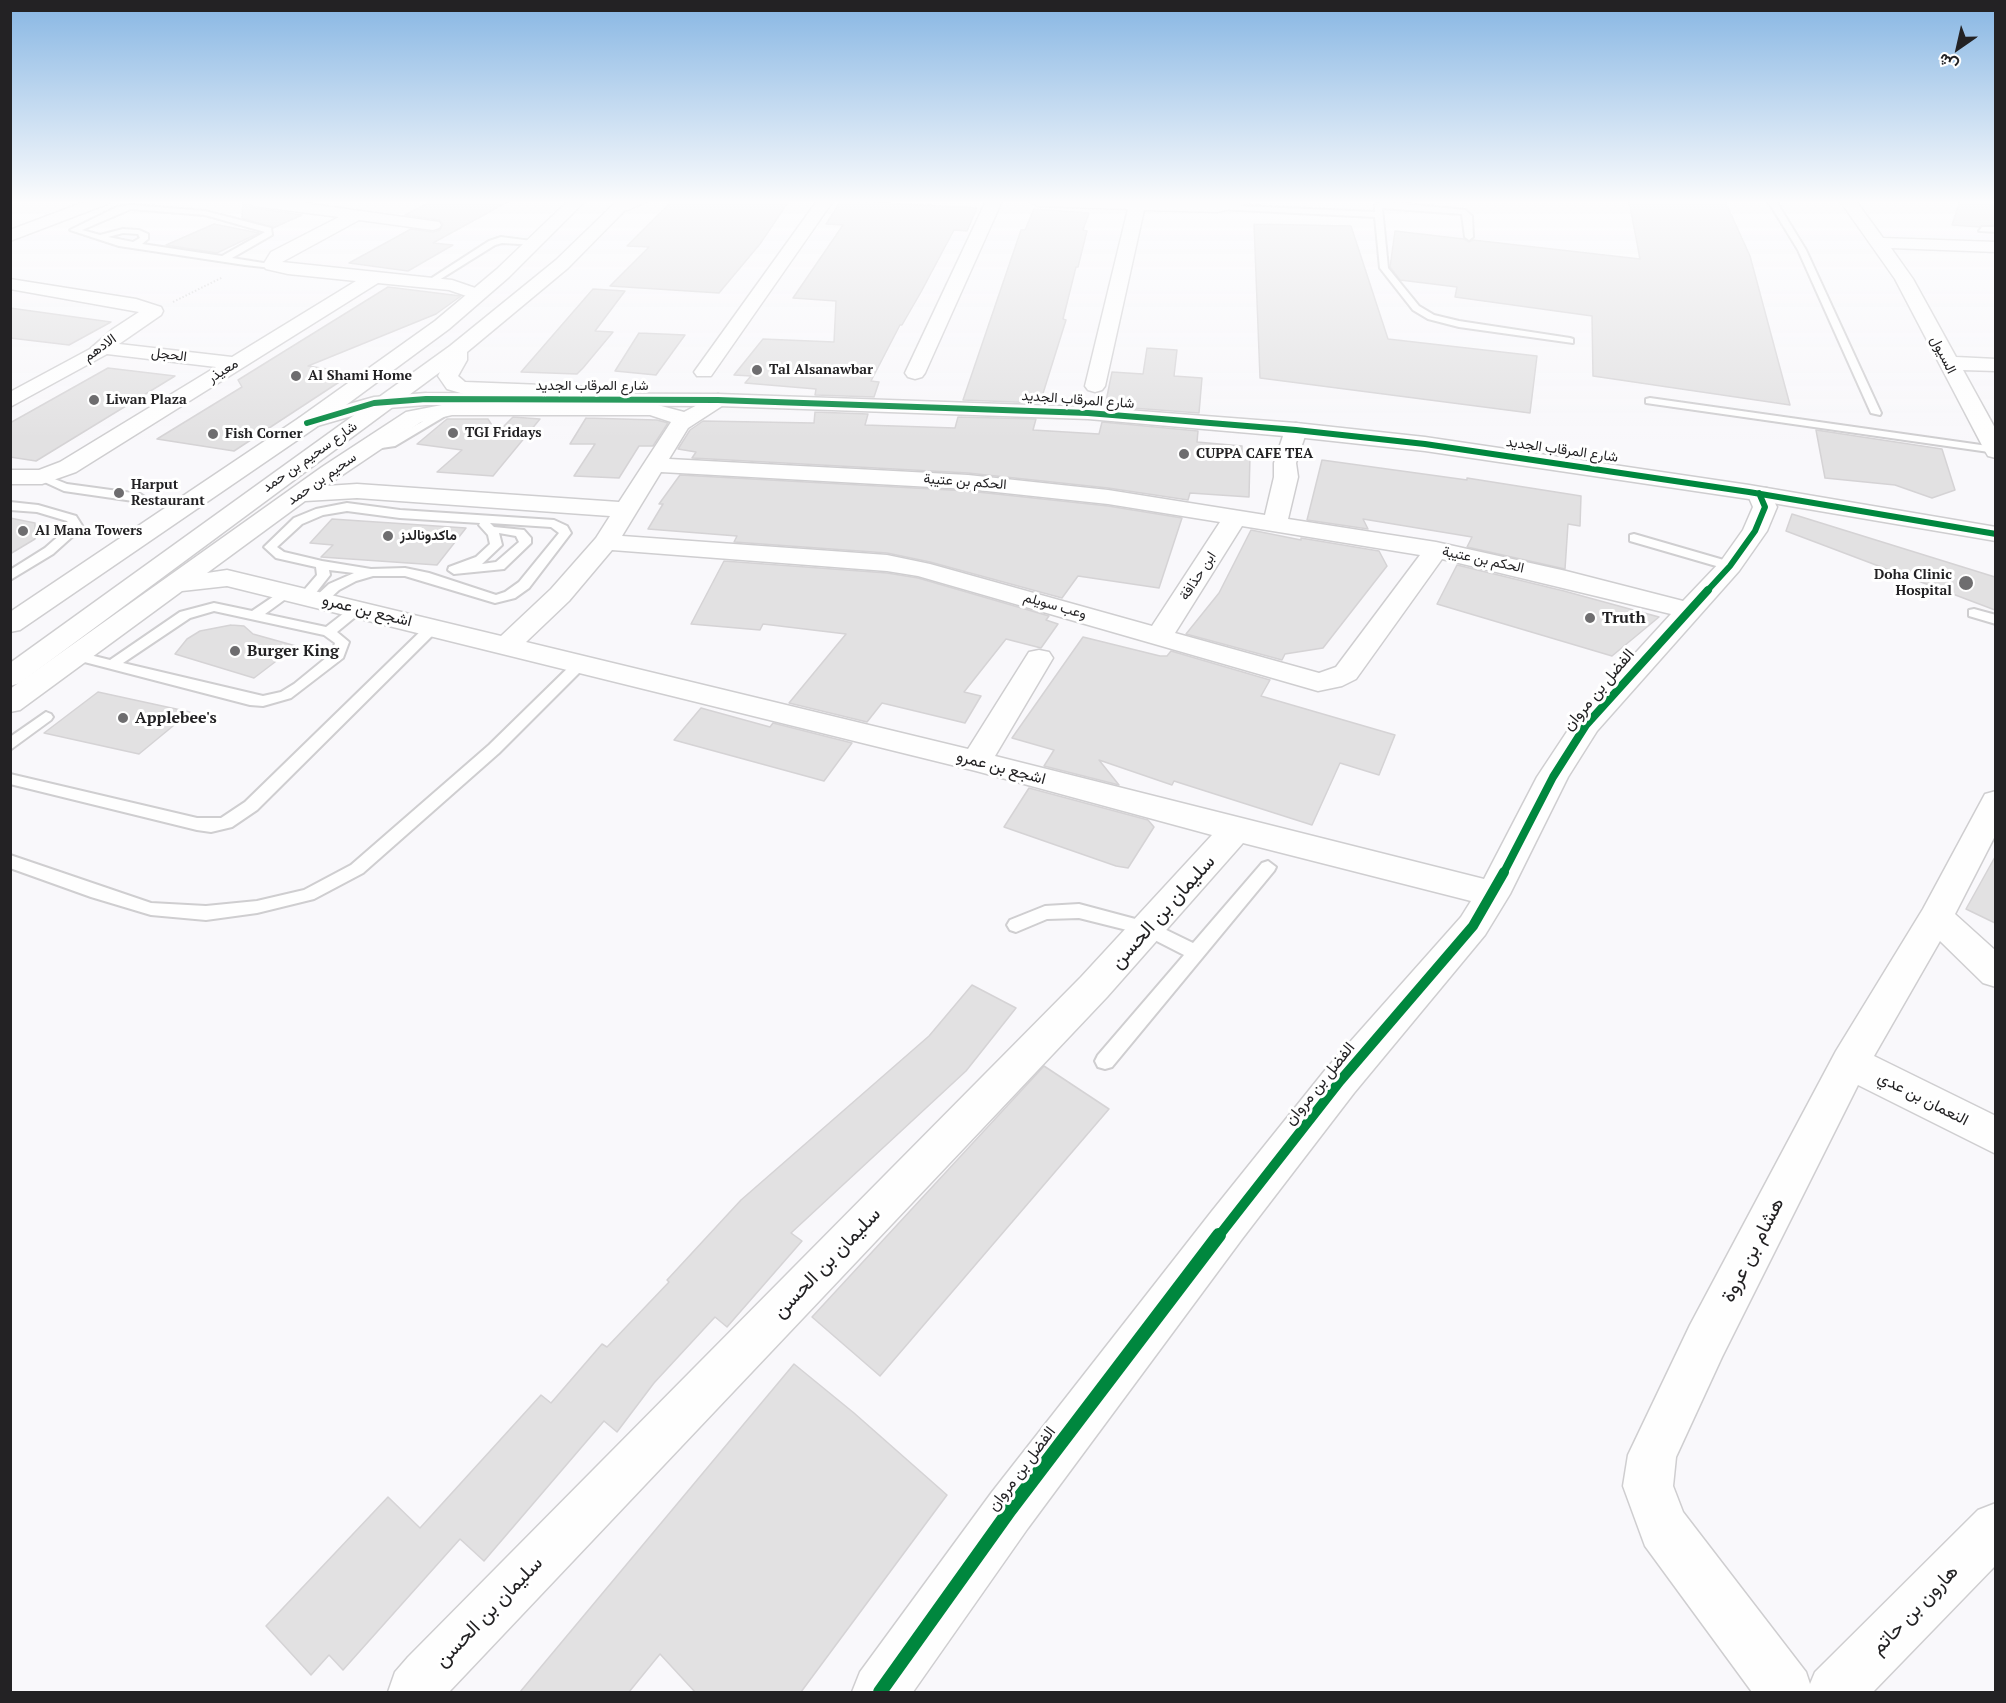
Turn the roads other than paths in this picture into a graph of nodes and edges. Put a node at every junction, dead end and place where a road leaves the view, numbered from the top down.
1 (370, 280) edge
2 (393, 280) edge
3 (432, 280) edge
4 (471, 280) edge
5 (495, 280) edge
6 (541, 280) edge
7 (769, 280) edge
8 (957, 280) edge
9 (1119, 280) edge
10 (1394, 280) edge
11 (1816, 280) edge
12 (1904, 280) edge
13 (428, 283) junction
14 (10, 284) edge
15 (452, 285) junction
16 (478, 296) junction
17 (1570, 341) dead end
18 (104, 348) junction
19 (457, 350) junction
20 (235, 363) junction
21 (1947, 363) junction
22 (1995, 365) edge
23 (704, 372) dead end
24 (915, 373) dead end
25 (1095, 387) dead end
26 (624, 400) junction
27 (718, 400) junction
28 (10, 401) edge
29 (388, 401) junction
30 (1650, 401) dead end
31 (1876, 413) dead end
32 (684, 420) junction
33 (307, 423) junction
34 (1307, 431) junction
35 (1995, 451) edge
36 (652, 465) junction
37 (330, 472) junction
38 (21, 479) edge
39 (366, 492) junction
40 (1754, 493) junction
41 (259, 494) junction
42 (302, 494) junction
43 (140, 498) dead end
44 (10, 506) edge
45 (1845, 508) junction
46 (626, 510) junction
47 (400, 514) junction
48 (1236, 516) junction
49 (483, 523) junction
50 (1275, 523) junction
51 (254, 528) junction
52 (149, 530) junction
53 (1995, 534) edge
54 (1634, 538) dead end
55 (1995, 541) edge
56 (606, 542) junction
57 (1436, 550) junction
58 (322, 565) junction
59 (1730, 566) junction
60 (221, 567) junction
61 (454, 570) junction
62 (373, 572) junction
63 (10, 576) edge
64 (429, 577) junction
65 (304, 596) junction
66 (358, 609) junction
67 (1689, 611) junction
68 (1974, 613) dead end
69 (257, 614) junction
70 (1995, 620) edge
71 (10, 624) edge
72 (432, 628) junction
73 (329, 632) junction
74 (1159, 637) junction
75 (507, 646) junction
76 (10, 647) edge
77 (74, 655) junction
78 (1039, 658) dead end
79 (112, 664) junction
80 (580, 664) junction
81 (10, 677) edge
82 (10, 703) edge
83 (46, 717) dead end
84 (10, 745) edge
85 (976, 760) junction
86 (10, 779) edge
87 (1995, 802) edge
88 (1236, 830) junction
89 (10, 861) edge
90 (1268, 867) dead end
91 (1493, 894) junction
92 (1936, 917) junction
93 (1016, 925) dead end
94 (1148, 929) junction
95 (1197, 953) junction
96 (1995, 973) edge
97 (1105, 1061) dead end
98 (1850, 1062) junction
99 (1995, 1136) edge
100 (1995, 1528) edge
101 (415, 1692) edge
102 (880, 1692) edge
103 (1786, 1692) edge
104 (1834, 1692) edge

1 - 20 main road, معيذر
2 - 13 main road
3 - 13 lane
4 - 15 main road
5 - 16 main road, شارع سحيم بن حمد
6 - 19 main road, شارع سحيم بن حمد
7 - 23 main road
8 - 24 main road
9 - 25 main road
10 - 17 lane
11 - 31 lane
12 - 21 main road, السيول
13 - 15 main road
14 - 18 main road, الادهم
15 - 16 main road
16 - 33 main road, شارع سحيم بن حمد
18 - 20 main road, الحجل
18 - 28 main road, الادهم
19 - 26 main road
19 - 29 main road, شارع سحيم بن حمد
20 - 38 main road, معيذر
21 - 22 main road
21 - 35 main road, السيول
26 - 27 main road, شارع المرقاب الجديد
26 - 29 main road, شارع المرقاب الجديد
27 - 32 main road
27 - 34 main road, شارع المرقاب الجديد
29 - 33 main road, شارع المرقاب الجديد
29 - 41 main road, شارع سحيم بن حمد
30 - 35 lane
32 - 36 main road
32 - 37 main road, سحيم بن حمد
33 - 52 main road, شارع سحيم بن حمد
34 - 40 main road, شارع المرقاب الجديد
34 - 50 main road
36 - 46 main road
36 - 48 main road, الحكم بن عتيبة
37 - 39 main road
37 - 42 main road, سحيم بن حمد
38 - 43 lane
39 - 42 main road
39 - 46 main road
39 - 47 lane
40 - 45 main road, شارع المرقاب الجديد
40 - 59 main road, الفضل بن مروان
41 - 51 main road
41 - 81 main road, شارع سحيم بن حمد
42 - 51 main road, سحيم بن حمد
44 - 63 lane
45 - 53 main road, شارع المرقاب الجديد
45 - 55 main road, شارع المرقاب الجديد
46 - 56 main road
47 - 49 lane
47 - 58 lane
48 - 50 main road, الحكم بن عتيبة
48 - 74 main road, ابن حذافة
49 - 61 lane
49 - 61 lane
49 - 64 lane
50 - 57 main road, الحكم بن عتيبة
51 - 60 main road, سحيم بن حمد
52 - 71 main road, شارع سحيم بن حمد
52 - 76 main road
54 - 59 lane
56 - 74 main road, وعب سويلم
56 - 75 main road
57 - 67 main road, الحكم بن عتيبة
57 - 74 main road, وعب سويلم
58 - 62 lane
58 - 65 lane
59 - 67 main road, الفضل بن مروان
60 - 65 main road, اشجع بن عمرو
60 - 77 main road, اشجع بن عمرو
61 - 64 lane
62 - 64 lane
62 - 65 lane
65 - 66 main road, اشجع بن عمرو
65 - 69 lane
66 - 72 main road, اشجع بن عمرو
66 - 73 lane
67 - 91 main road, الفضل بن مروان
68 - 70 lane
69 - 73 lane
69 - 79 lane
72 - 75 main road, اشجع بن عمرو
72 - 86 lane
73 - 79 lane
75 - 80 main road, اشجع بن عمرو
77 - 79 lane
77 - 82 main road
78 - 85 main road
80 - 85 main road, اشجع بن عمرو
80 - 89 lane
83 - 84 lane
85 - 88 main road, اشجع بن عمرو
87 - 92 main road, هشام بن عروة
88 - 91 main road, اشجع بن عمرو
88 - 94 main road, سليمان بن الحسن
90 - 95 lane
91 - 102 main road, الفضل بن مروان
92 - 96 main road
92 - 98 main road, هشام بن عروة
93 - 94 lane
94 - 95 lane
94 - 101 main road, سليمان بن الحسن
95 - 97 lane
98 - 99 main road, النعمان بن عدي
98 - 103 main road, هشام بن عروة
100 - 104 main road, هارون بن حاتم

